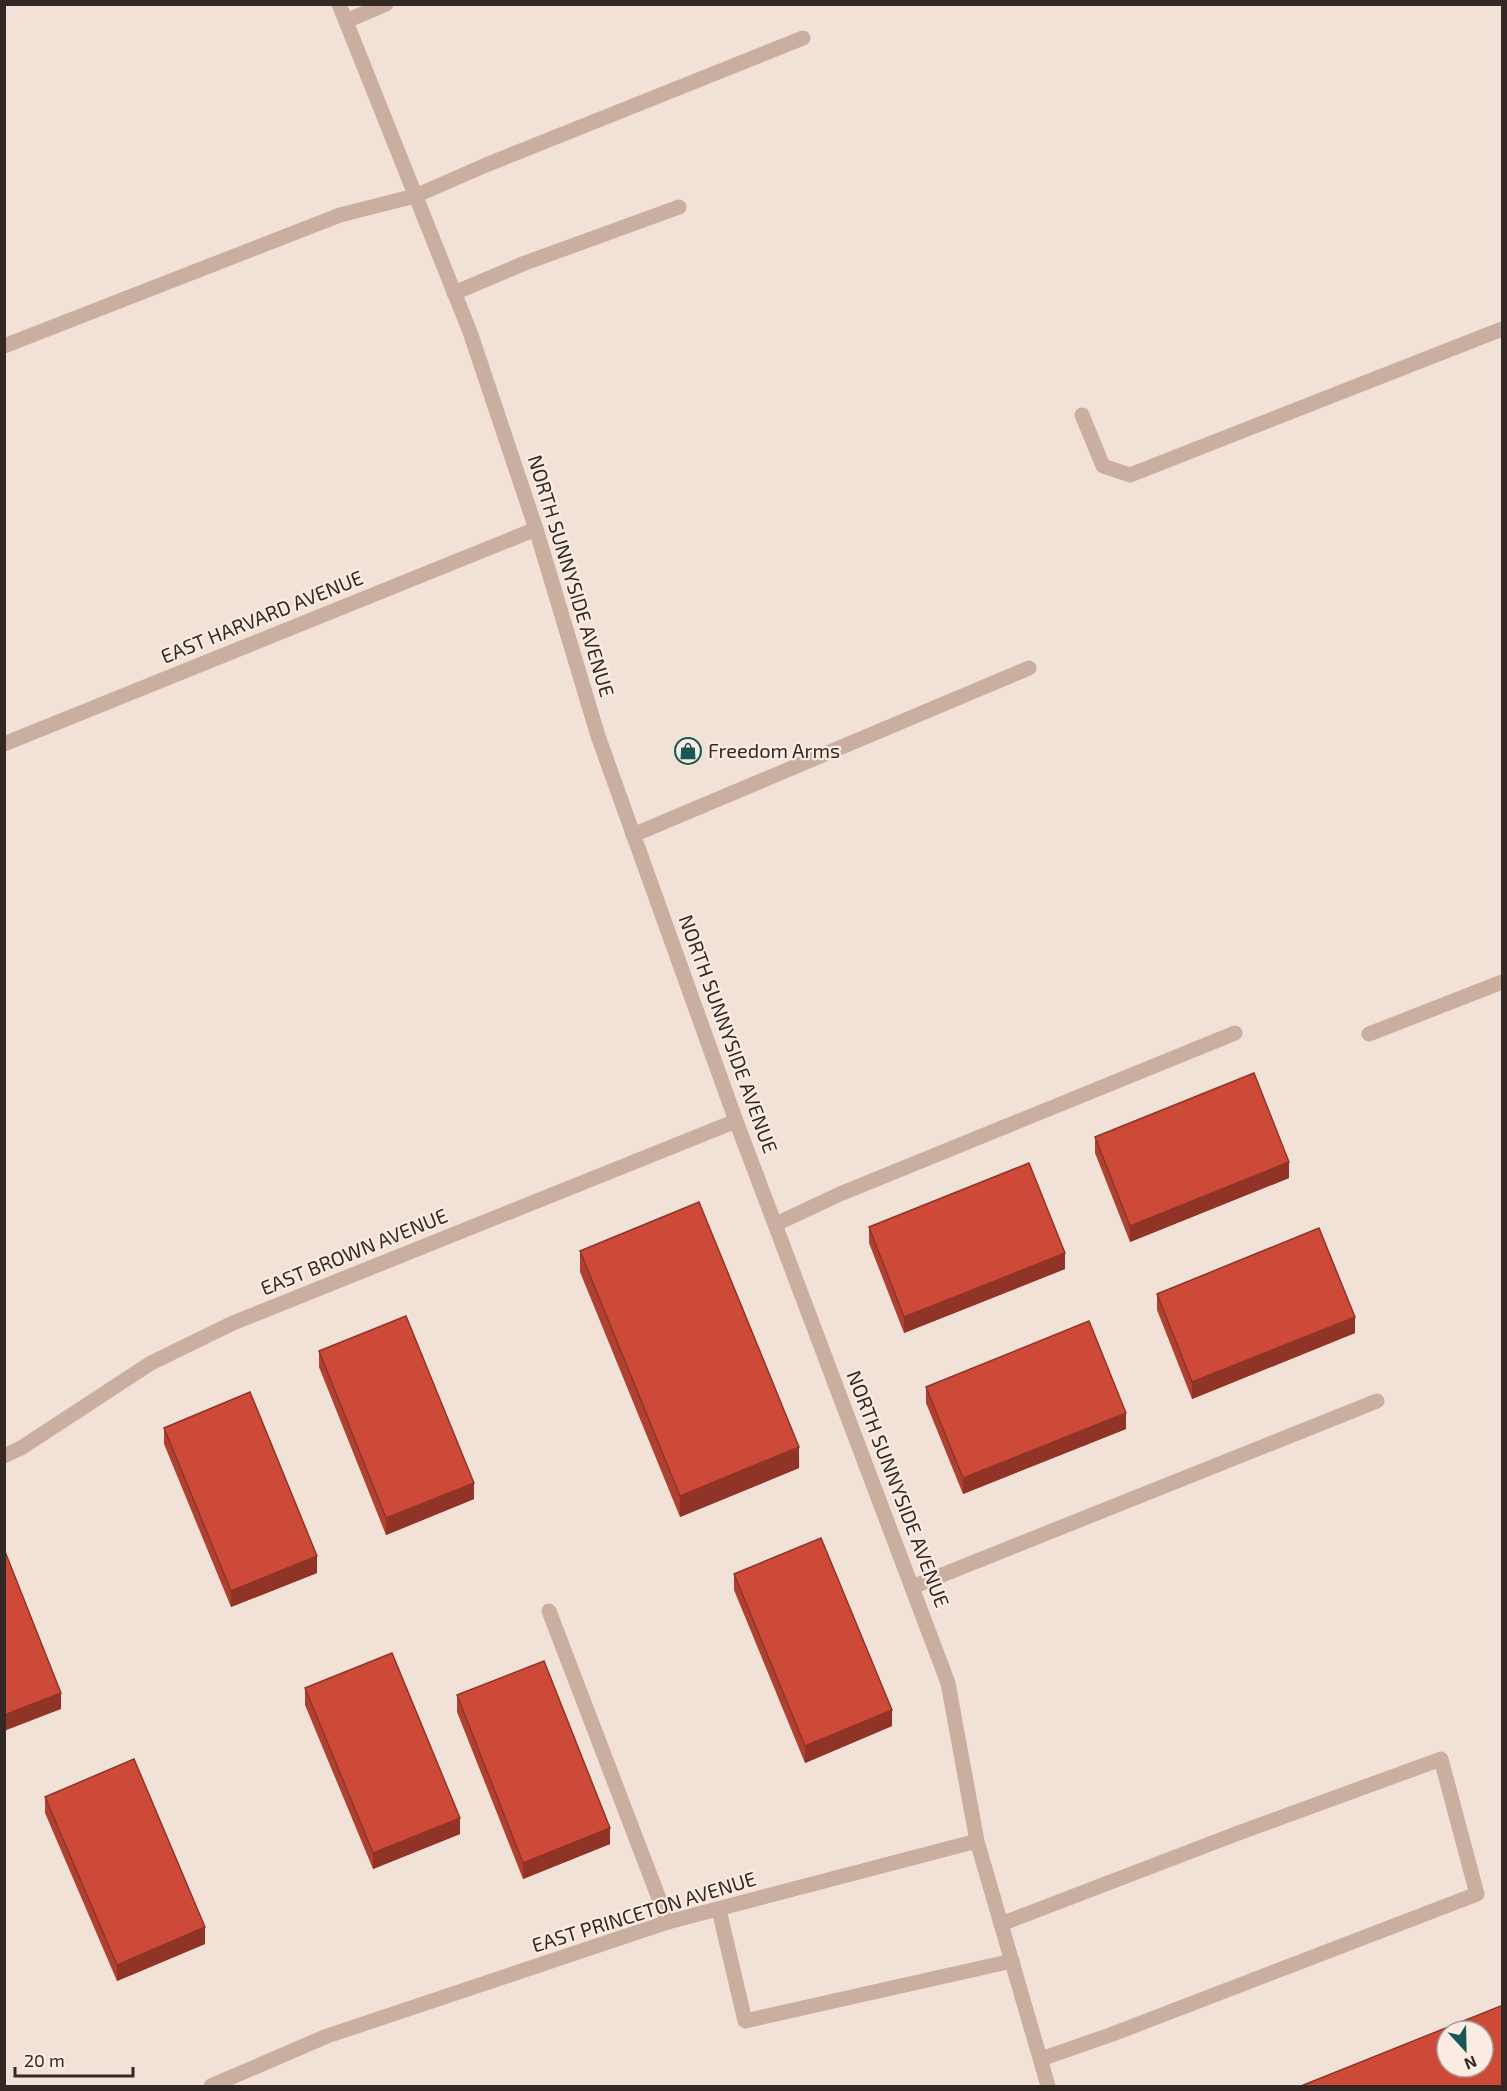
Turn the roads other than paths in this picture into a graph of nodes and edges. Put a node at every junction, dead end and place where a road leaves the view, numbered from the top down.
1 (339, 4) edge
2 (386, 4) edge
3 (346, 21) junction
4 (803, 38) dead end
5 (415, 196) junction
6 (679, 207) dead end
7 (454, 293) junction
8 (1503, 329) edge
9 (4, 346) edge
10 (1082, 415) dead end
11 (536, 529) junction
12 (1029, 668) dead end
13 (4, 744) edge
14 (633, 835) junction
15 (1503, 982) edge
16 (1235, 1033) dead end
17 (1369, 1034) dead end
18 (736, 1120) junction
19 (776, 1224) junction
20 (1377, 1401) dead end
21 (4, 1456) edge
22 (912, 1587) junction
23 (549, 1611) dead end
24 (977, 1841) junction
25 (719, 1910) junction
26 (668, 1922) junction
27 (1001, 1924) junction
28 (1012, 1961) junction
29 (1041, 2059) junction
30 (211, 2086) edge
31 (1048, 2086) edge

1 - 3 street, NORTH SUNNYSIDE AVENUE
2 - 3 street
3 - 5 street, NORTH SUNNYSIDE AVENUE
4 - 5 street
5 - 7 street, NORTH SUNNYSIDE AVENUE
5 - 9 street
6 - 7 street
7 - 11 street, NORTH SUNNYSIDE AVENUE
8 - 10 street
11 - 13 street, EAST HARVARD AVENUE
11 - 14 street, NORTH SUNNYSIDE AVENUE
12 - 14 street
14 - 18 street, NORTH SUNNYSIDE AVENUE
15 - 17 street
16 - 19 street
18 - 19 street, NORTH SUNNYSIDE AVENUE
18 - 21 street, EAST BROWN AVENUE
19 - 22 street, NORTH SUNNYSIDE AVENUE
20 - 22 street
22 - 24 street, NORTH SUNNYSIDE AVENUE
23 - 26 street
24 - 25 street, EAST PRINCETON AVENUE
24 - 27 street, NORTH SUNNYSIDE AVENUE
25 - 26 street, EAST PRINCETON AVENUE
25 - 28 street
26 - 30 street, EAST PRINCETON AVENUE
27 - 28 street, NORTH SUNNYSIDE AVENUE
27 - 29 street
28 - 29 street, NORTH SUNNYSIDE AVENUE
29 - 31 street, NORTH SUNNYSIDE AVENUE

